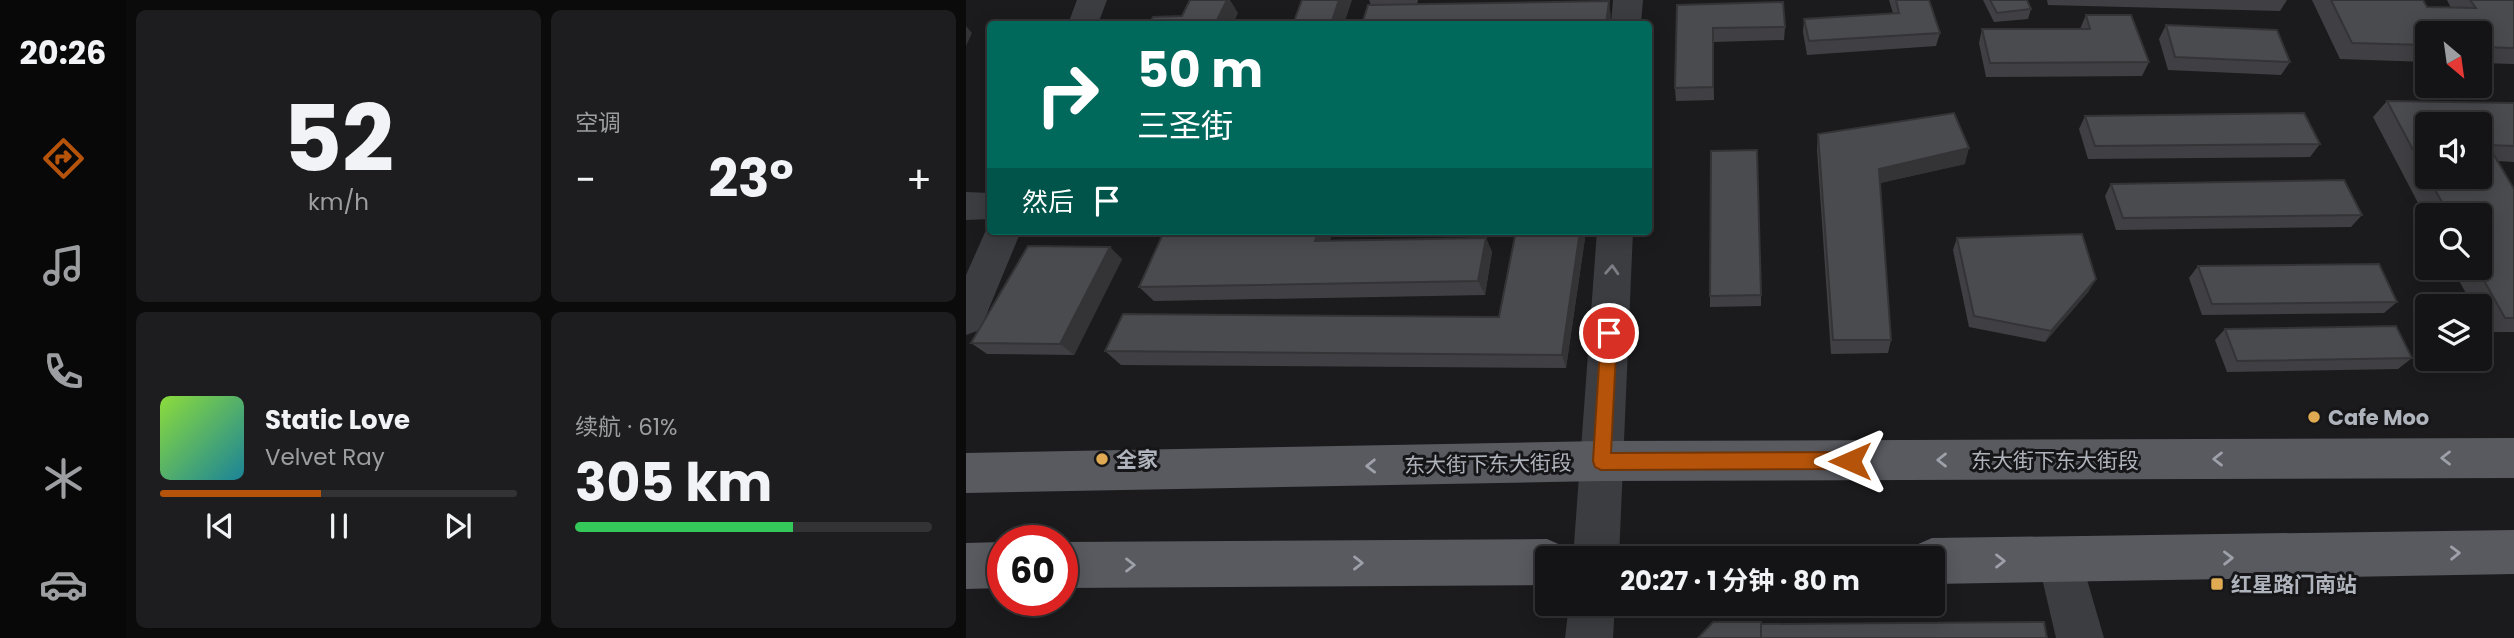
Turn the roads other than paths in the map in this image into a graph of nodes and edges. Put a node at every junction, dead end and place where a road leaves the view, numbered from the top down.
1 (1092, 0) edge
2 (1628, 0) edge
3 (1084, 21) edge
4 (1626, 21) edge
5 (966, 206) edge
6 (987, 206) edge
7 (1001, 235) edge
8 (1615, 235) edge
9 (966, 319) edge
10 (2514, 458) edge
11 (1601, 461) junction
12 (966, 473) edge
13 (1597, 546) edge
14 (2514, 552) edge
15 (1945, 561) edge
16 (2061, 561) junction
17 (1535, 562) edge
18 (987, 565) edge
19 (1078, 565) edge
20 (966, 566) edge
21 (1591, 616) edge
22 (1589, 638) edge
23 (2080, 638) edge

1 - 3 street
2 - 4 street
5 - 6 street
7 - 9 street
11 -> 8 street
10 -> 11 main road, 东大街下东大街段
11 -> 12 main road, 东大街下东大街段
11 - 13 street
16 -> 14 main road
15 -> 16 main road
16 - 23 street
19 -> 17 main road
18 - 20 main road
21 - 22 street

